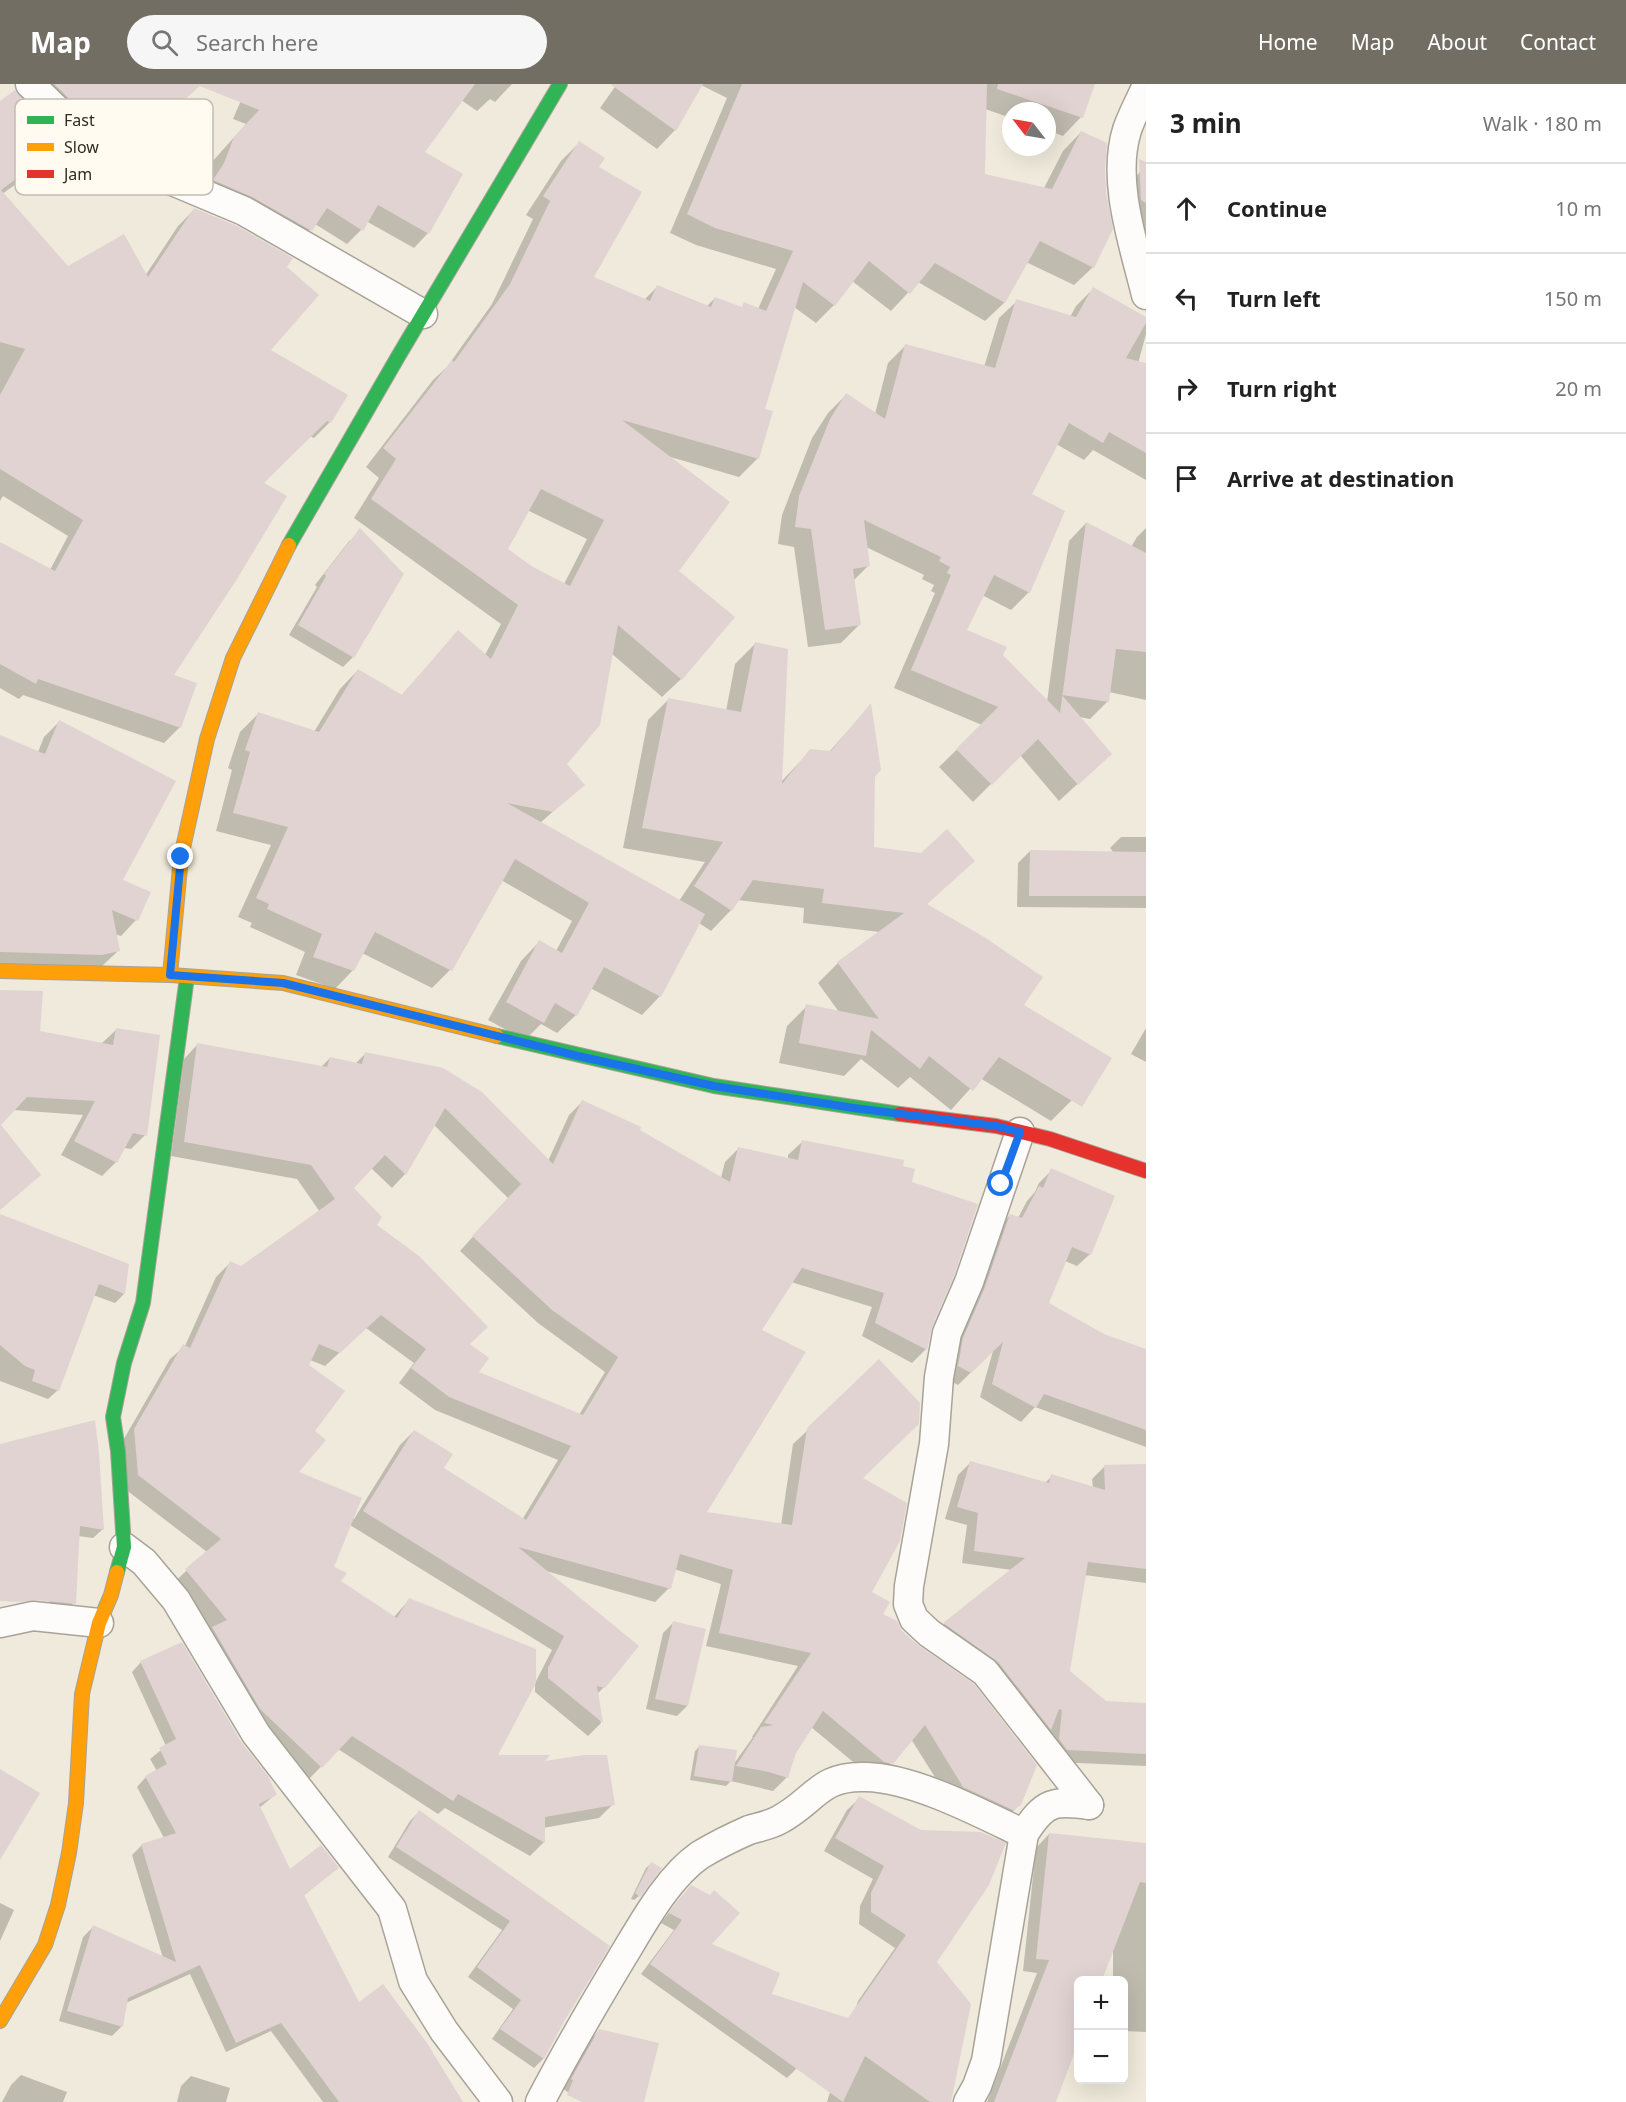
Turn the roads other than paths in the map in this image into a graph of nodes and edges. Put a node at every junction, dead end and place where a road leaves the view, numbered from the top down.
1 (30, 84) edge
2 (560, 84) edge
3 (1146, 87) edge
4 (46, 99) edge
5 (206, 195) edge
6 (1146, 295) edge
7 (423, 314) junction
8 (0, 971) edge
9 (170, 975) junction
10 (187, 977) junction
11 (1020, 1132) junction
12 (1146, 1171) edge
13 (124, 1547) junction
14 (0, 1623) edge
15 (99, 1623) junction
16 (1024, 1834) junction
17 (0, 2022) edge
18 (498, 2102) edge
19 (540, 2102) edge
20 (968, 2102) edge

1 - 4 street
2 - 7 street
3 - 6 street
5 - 7 street
7 - 9 street
8 - 9 street
9 - 10 street
10 - 11 street
10 - 13 street
11 - 12 street
11 - 16 street
13 - 15 street
13 - 18 street
14 - 15 street
15 - 17 street
16 - 19 street
16 - 20 street

